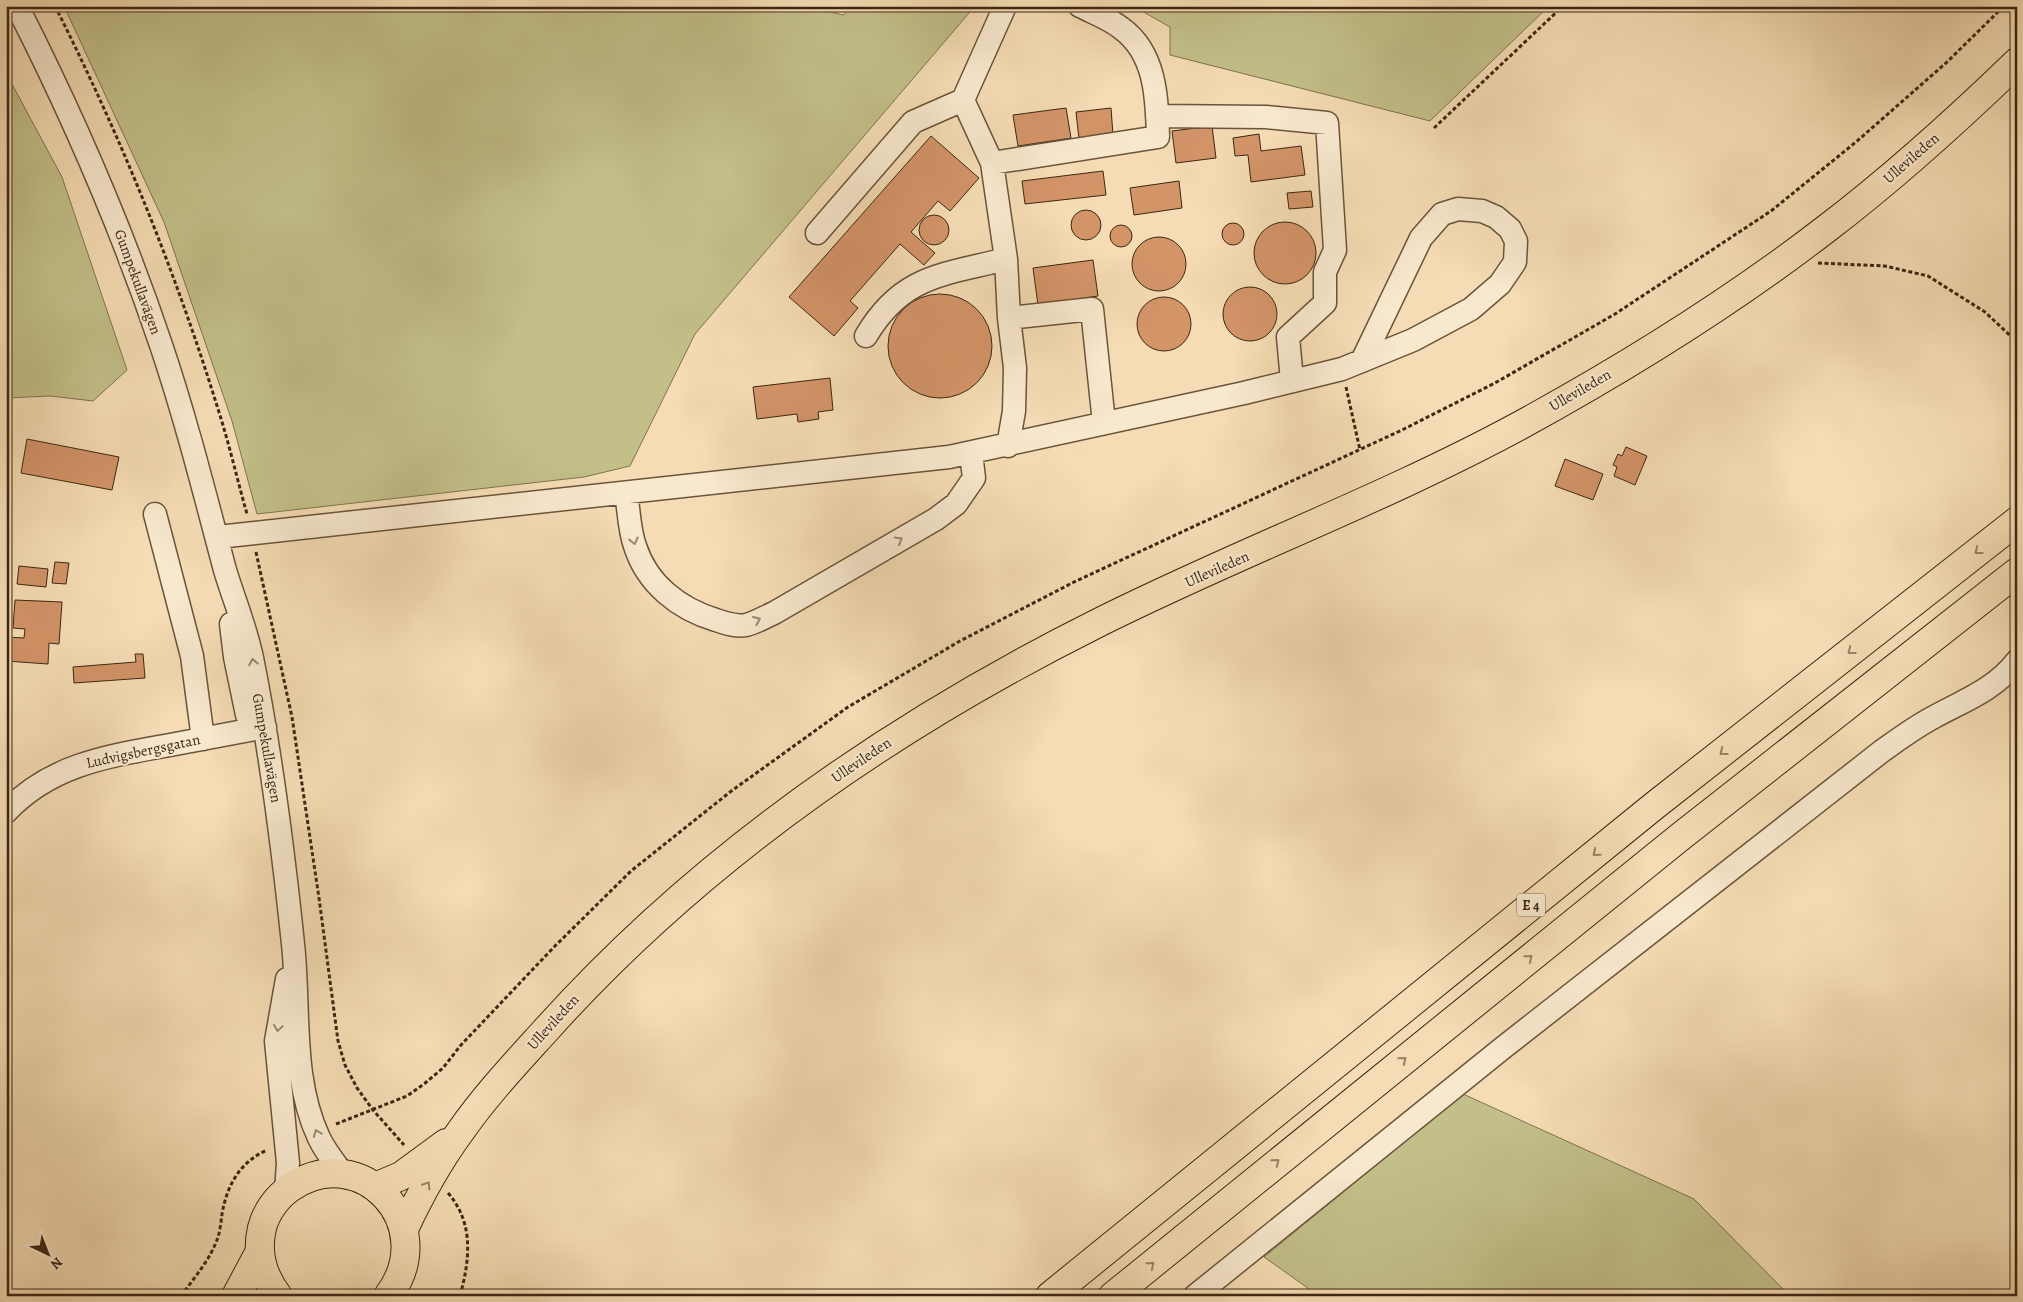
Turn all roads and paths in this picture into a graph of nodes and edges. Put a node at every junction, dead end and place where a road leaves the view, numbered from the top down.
1 (17, 6) edge
2 (1005, 6) edge
3 (1080, 6) edge
4 (1562, 6) edge
5 (2004, 6) edge
6 (2017, 62) edge
7 (963, 100) junction
8 (1158, 116) junction
9 (1434, 128) dead end
10 (992, 162) junction
11 (817, 233) dead end
12 (1006, 259) junction
13 (1781, 261) junction
14 (1009, 318) junction
15 (866, 336) dead end
16 (2017, 342) edge
17 (1352, 365) junction
18 (1292, 381) junction
19 (1104, 423) junction
20 (1008, 446) junction
21 (1360, 450) junction
22 (971, 453) junction
23 (626, 494) junction
24 (155, 514) dead end
25 (2017, 521) edge
26 (218, 537) junction
27 (2017, 572) edge
28 (2017, 661) edge
29 (257, 729) junction
30 (203, 739) junction
31 (6, 812) edge
32 (292, 937) junction
33 (328, 1128) dead end
34 (461, 1130) junction
35 (270, 1148) dead end
36 (343, 1174) junction
37 (442, 1186) dead end
38 (375, 1187) junction
39 (286, 1191) junction
40 (404, 1229) junction
41 (260, 1251) junction
42 (181, 1296) edge
43 (236, 1296) edge
44 (278, 1296) edge
45 (388, 1296) edge
46 (460, 1296) edge
47 (1050, 1296) edge
48 (1113, 1296) edge
49 (1195, 1296) edge

1 - 26 street, Gumpekullavägen
2 - 7 street
3 - 8 street
4 - 9 path
5 - 21 path
6 - 13 main road, Ullevileden
7 - 10 street
7 - 11 street
8 - 10 street
8 - 18 street
10 - 12 street
12 - 14 street
12 - 15 street
13 - 16 path
13 - 34 main road, Ullevileden
14 - 19 street
14 - 20 street
17 - 17 street
17 - 18 street
17 - 21 path
18 - 19 street
19 - 20 street
20 - 22 street
21 - 33 path
22 - 23 street
23 -> 22 street
23 - 26 street
24 - 30 street
25 -> 47 main road, E 4
26 - 29 street, Gumpekullavägen
48 -> 27 main road, E 4
28 - 49 street
29 - 30 street, Ludvigsbergsgatan
29 - 32 street, Gumpekullavägen
30 - 31 street, Ludvigsbergsgatan
36 -> 32 street, Gumpekullavägen
32 -> 39 street, Gumpekullavägen
34 - 38 main road, Ullevileden
40 -> 34 main road, Ullevileden
35 - 42 path
36 - 38 main road
36 - 39 main road
37 - 46 path
38 - 40 main road
39 - 41 main road
40 - 45 main road
41 - 43 main road
41 - 44 main road

